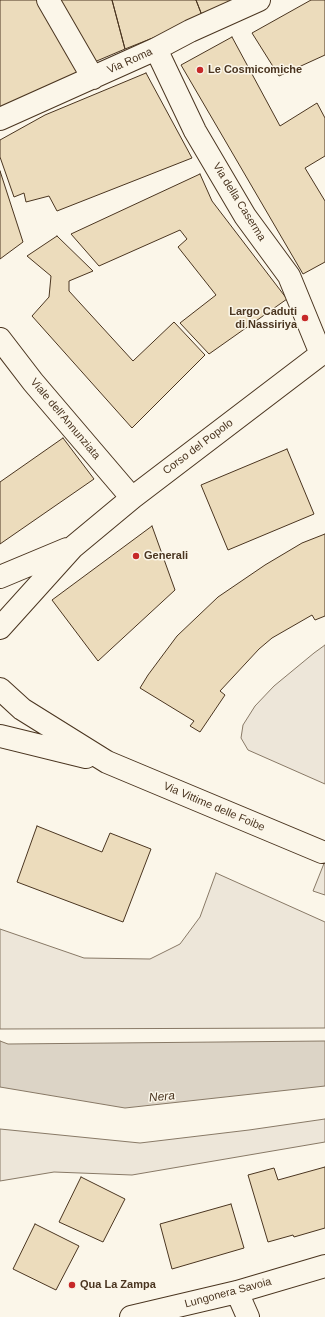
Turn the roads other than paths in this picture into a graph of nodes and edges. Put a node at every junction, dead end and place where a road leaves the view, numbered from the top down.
1 (48, 0) edge
2 (259, 0) edge
3 (156, 49) junction
4 (93, 78) junction
5 (0, 120) edge
6 (0, 339) edge
7 (323, 352) edge
8 (132, 498) junction
9 (74, 547) junction
10 (0, 577) edge
11 (0, 628) edge
12 (0, 689) edge
13 (0, 736) edge
14 (107, 762) junction
15 (322, 852) dead end
16 (325, 1266) edge
17 (237, 1292) junction
18 (131, 1317) edge
19 (248, 1317) edge

1 - 4 street
2 - 3 street, Via Roma
3 - 4 street, Via Roma
3 - 7 street, Via della Caserma
4 - 5 street, Via Roma
6 - 8 street, Viale dell'Annunziata
7 - 8 street, Corso del Popolo
8 - 9 street, Corso del Popolo
9 - 10 street, Corso del Popolo
9 - 11 street, Corso del Popolo
12 - 14 street, Via Vittime delle Foibe
13 - 14 street, Via Vittime delle Foibe
14 - 15 street, Via Vittime delle Foibe
16 - 17 street, Lungonera Savoia
17 - 18 street, Lungonera Savoia
17 - 19 street

